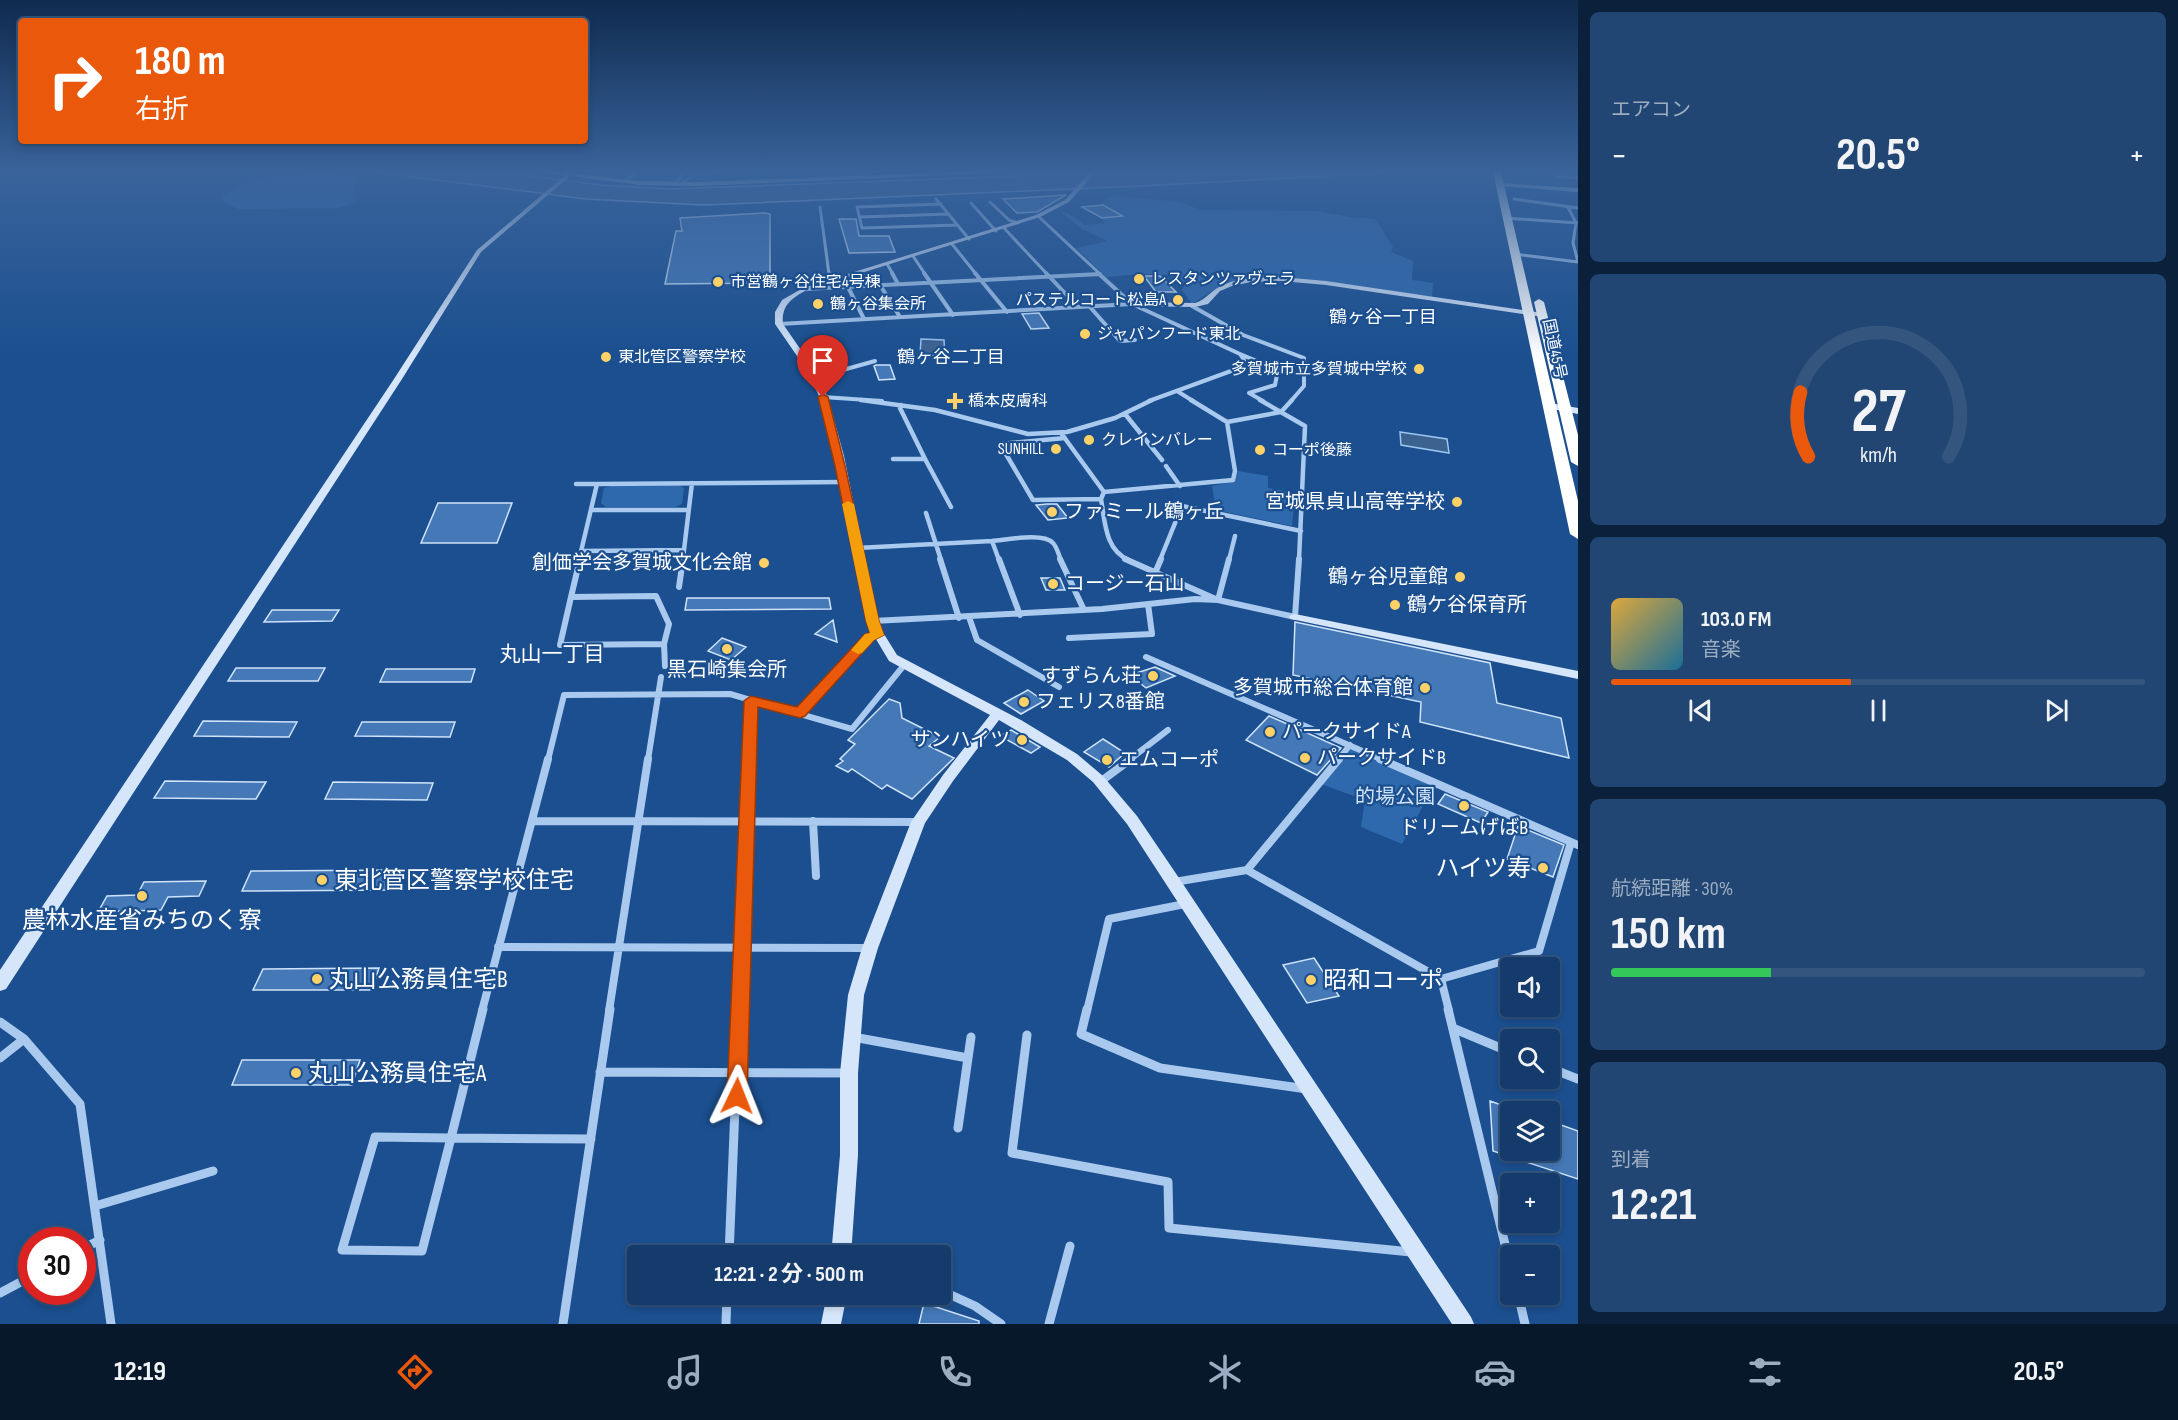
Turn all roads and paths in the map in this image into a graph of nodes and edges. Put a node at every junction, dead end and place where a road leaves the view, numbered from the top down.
1 (499, 234) edge
2 (824, 234) edge
3 (965, 234) edge
4 (987, 234) edge
5 (1009, 234) edge
6 (1057, 234) edge
7 (1516, 234) edge
8 (1575, 234) edge
9 (969, 239) junction
10 (952, 244) junction
11 (1521, 255) junction
12 (913, 256) junction
13 (1578, 262) edge
14 (886, 264) junction
15 (861, 272) junction
16 (1100, 274) junction
17 (1049, 277) junction
18 (982, 280) junction
19 (830, 281) junction
20 (930, 283) junction
21 (898, 284) junction
22 (880, 285) junction
23 (868, 286) junction
24 (848, 287) junction
25 (805, 289) junction
26 (1132, 304) junction
27 (1192, 306) junction
28 (1090, 307) junction
29 (1078, 308) junction
30 (1007, 312) junction
31 (1530, 313) junction
32 (953, 315) junction
33 (1542, 315) junction
34 (900, 317) junction
35 (864, 319) junction
36 (779, 324) junction
37 (1135, 340) dead end
38 (1240, 354) junction
39 (875, 361) dead end
40 (814, 378) junction
41 (1177, 391) junction
42 (823, 397) junction
43 (901, 405) junction
44 (1550, 406) junction
45 (1566, 408) junction
46 (1578, 411) edge
47 (1281, 412) junction
48 (1125, 414) junction
49 (1227, 422) junction
50 (1061, 433) junction
51 (1065, 438) junction
52 (893, 459) dead end
53 (925, 459) junction
54 (1162, 460) dead end
55 (1578, 462) edge
56 (1166, 466) dead end
57 (843, 482) junction
58 (597, 483) junction
59 (692, 483) junction
60 (576, 484) dead end
61 (1180, 486) junction
62 (1104, 492) junction
63 (1101, 499) junction
64 (951, 507) dead end
65 (591, 510) junction
66 (688, 510) junction
67 (926, 513) dead end
68 (1301, 531) junction
69 (1578, 534) edge
70 (1235, 536) dead end
71 (992, 541) junction
72 (934, 544) junction
73 (857, 548) junction
74 (582, 550) junction
75 (684, 550) junction
76 (1155, 573) junction
77 (679, 587) dead end
78 (571, 597) junction
79 (1218, 600) junction
80 (1148, 604) junction
81 (1084, 610) junction
82 (1020, 615) junction
83 (969, 617) junction
84 (1295, 617) junction
85 (959, 618) junction
86 (875, 628) junction
87 (1069, 638) dead end
88 (664, 644) junction
89 (1146, 657) dead end
90 (904, 664) junction
91 (665, 666) dead end
92 (1578, 675) edge
93 (661, 677) dead end
94 (1059, 687) dead end
95 (659, 695) junction
96 (751, 701) junction
97 (800, 713) junction
98 (997, 714) junction
99 (1168, 730) dead end
100 (1350, 745) junction
101 (1100, 782) junction
102 (533, 820) junction
103 (640, 820) junction
104 (748, 820) junction
105 (813, 821) junction
106 (918, 822) junction
107 (1574, 843) edge
108 (1247, 870) junction
109 (816, 876) dead end
110 (1174, 882) junction
111 (1188, 903) junction
112 (742, 946) junction
113 (498, 947) junction
114 (620, 948) junction
115 (870, 948) junction
116 (1441, 979) junction
117 (0, 984) edge
118 (0, 1022) edge
119 (1455, 1029) junction
120 (1027, 1035) dead end
121 (852, 1037) junction
122 (971, 1037) dead end
123 (24, 1040) junction
124 (1500, 1048) edge
125 (0, 1058) edge
126 (969, 1058) junction
127 (600, 1072) junction
128 (1560, 1072) edge
129 (738, 1073) junction
130 (849, 1073) junction
131 (1578, 1079) edge
132 (1310, 1089) junction
133 (958, 1128) dead end
134 (451, 1137) junction
135 (591, 1138) junction
136 (213, 1170) dead end
137 (95, 1206) junction
138 (100, 1240) junction
139 (96, 1242) edge
140 (730, 1245) edge
141 (844, 1245) edge
142 (1505, 1245) edge
143 (1070, 1246) dead end
144 (1417, 1252) junction
145 (18, 1283) edge
146 (0, 1293) edge
147 (951, 1295) edge
148 (727, 1305) edge
149 (835, 1305) edge
150 (1520, 1305) edge
151 (111, 1324) edge
152 (563, 1324) edge
153 (726, 1324) edge
154 (831, 1324) edge
155 (1001, 1324) edge
156 (1049, 1324) edge
157 (1464, 1324) edge
158 (1524, 1324) edge

1 - 117 street
2 - 19 street
3 - 9 street
4 - 9 street
5 - 17 street
6 - 16 street
7 - 11 highway, 国道45号
8 - 13 street
9 - 10 street
10 - 12 street
10 - 18 street
11 - 13 street
11 - 31 highway, 国道45号
11 - 33 highway, 国道45号
12 - 14 street
12 - 20 street
14 - 15 street
14 - 21 street
15 - 19 street
15 - 23 street
16 - 17 street
16 - 26 street
17 - 18 street
17 - 29 street
18 - 20 street
18 - 30 street
19 - 25 street
20 - 21 street
20 - 32 street
21 - 22 street
22 - 23 street
22 - 34 street
23 - 24 street
24 - 25 street
24 - 35 street
25 - 36 street
26 - 27 street
26 - 28 street
26 - 38 street
27 - 31 street
27 - 47 street
28 - 29 street
28 - 37 street
29 - 30 street
30 - 32 street
31 - 33 street
31 - 44 highway, 国道45号
32 - 34 street
33 - 45 highway, 国道45号
34 - 35 street
35 - 36 street
36 - 40 street
38 - 41 street
38 - 47 street
39 - 40 street
40 - 42 street
41 - 48 street
41 - 49 street
42 - 43 street
42 - 57 street
43 - 50 street
43 - 53 street
44 - 45 street
44 - 69 highway, 国道45号
45 - 46 street
45 - 55 highway, 国道45号
47 - 49 street
47 - 68 street
48 - 50 street
48 - 54 street
49 - 61 street
50 - 51 street
51 - 62 street
51 - 63 street
52 - 53 street
53 - 64 street
56 - 61 street
57 - 59 street
57 - 73 street
58 - 59 street
58 - 60 street
58 - 65 street
59 - 66 street
61 - 62 street
62 - 63 street
63 - 76 street
65 - 66 street
65 - 74 street
66 - 75 street
67 - 72 street
68 - 76 street
68 - 84 street
70 - 79 street
71 - 72 street
71 - 81 street
71 - 82 street
72 - 73 street
72 - 85 street
73 - 86 street
74 - 75 street
74 - 78 street
75 - 77 street
76 - 79 street
78 - 88 street
78 - 88 street
79 - 80 street
79 - 84 street
80 - 81 street
80 - 87 street
81 - 82 street
82 - 83 street
83 - 85 street
83 - 94 street
84 - 92 street
85 - 86 street
86 - 90 street
86 - 97 street
88 - 91 street
89 - 100 street
90 - 97 street
90 - 98 street
93 - 95 street
95 - 96 street
95 - 102 street
95 - 103 street
96 - 97 street
96 - 104 street
98 - 101 street
98 - 106 street
99 - 101 street
100 - 107 street
100 - 108 street
101 - 110 street
102 - 103 street
102 - 113 street
103 - 104 street
103 - 114 street
104 - 105 street
104 - 112 street
105 - 106 street
105 - 109 street
106 - 115 street
107 - 116 street
108 - 110 street
108 - 116 street
110 - 111 street
111 - 132 street
111 - 132 street
112 - 114 street
112 - 115 street
112 - 129 street
113 - 114 street
113 - 134 street
114 - 127 street
115 - 121 street
116 - 119 street
118 - 123 street
119 - 124 street
119 - 142 street
120 - 144 street
121 - 126 street
121 - 130 street
122 - 126 street
123 - 125 street
123 - 137 street
126 - 133 street
127 - 129 street
127 - 135 street
128 - 131 street
129 - 130 street
129 - 140 street
130 - 141 street
132 - 144 street
134 - 134 street
134 - 135 street
135 - 152 street
136 - 137 street
137 - 138 street
138 - 139 street
138 - 151 street
143 - 156 street
144 - 157 street
145 - 146 street
147 - 155 street
148 - 153 street
149 - 154 street
150 - 158 street

